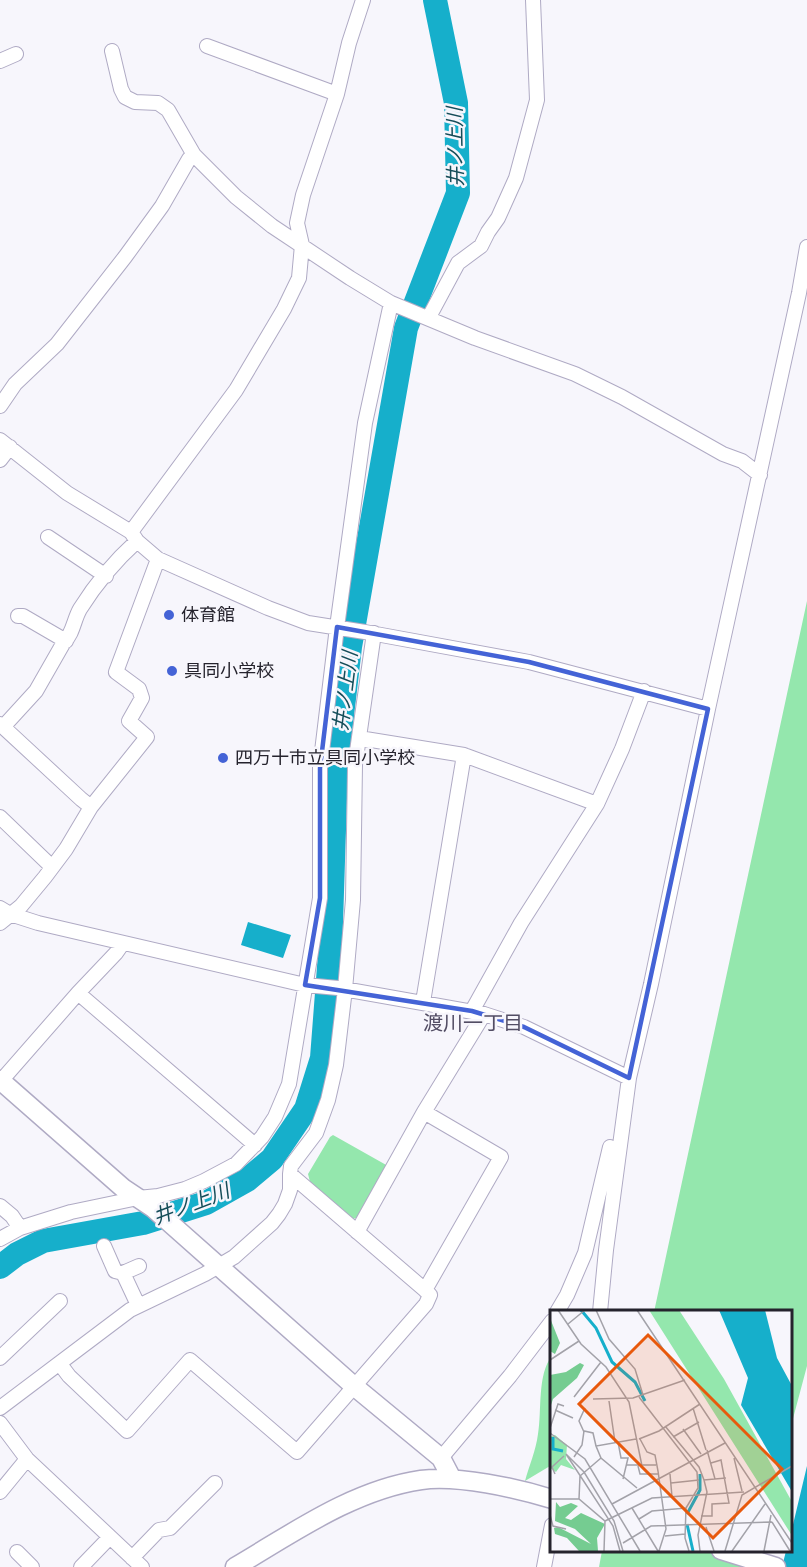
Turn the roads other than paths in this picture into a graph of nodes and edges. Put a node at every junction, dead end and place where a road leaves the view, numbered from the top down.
1 (363, 0) edge
2 (533, 0) edge
3 (207, 46) dead end
4 (112, 51) dead end
5 (16, 54) dead end
6 (0, 61) edge
7 (337, 94) junction
8 (194, 155) junction
9 (302, 245) junction
10 (807, 247) edge
11 (396, 305) junction
12 (425, 316) junction
13 (0, 406) edge
14 (5, 443) edge
15 (0, 460) edge
16 (760, 475) junction
17 (48, 537) dead end
18 (134, 537) junction
19 (158, 558) junction
20 (106, 576) junction
21 (18, 616) dead end
22 (338, 628) junction
23 (369, 633) junction
24 (66, 640) junction
25 (644, 691) junction
26 (708, 709) junction
27 (2, 725) edge
28 (359, 738) junction
29 (464, 755) junction
30 (597, 804) junction
31 (91, 807) junction
32 (0, 817) edge
33 (52, 867) junction
34 (3, 915) edge
35 (123, 943) junction
36 (308, 985) junction
37 (342, 988) junction
38 (78, 993) junction
39 (423, 1002) junction
40 (478, 1012) junction
41 (628, 1078) junction
42 (1, 1080) edge
43 (424, 1112) junction
44 (622, 1124) junction
45 (255, 1145) junction
46 (291, 1174) junction
47 (145, 1203) junction
48 (0, 1206) edge
49 (20, 1228) junction
50 (357, 1232) junction
51 (0, 1239) edge
52 (104, 1246) dead end
53 (140, 1266) dead end
54 (218, 1267) junction
55 (123, 1274) junction
56 (425, 1290) junction
57 (60, 1301) dead end
58 (138, 1305) junction
59 (558, 1310) edge
60 (600, 1310) edge
61 (550, 1324) edge
62 (0, 1358) edge
63 (60, 1364) junction
64 (355, 1387) junction
65 (0, 1408) edge
66 (0, 1423) edge
67 (441, 1458) junction
68 (27, 1460) junction
69 (452, 1479) junction
70 (215, 1483) dead end
71 (0, 1492) edge
72 (550, 1498) edge
73 (550, 1536) edge
74 (110, 1537) junction
75 (17, 1552) dead end
76 (724, 1552) edge
77 (137, 1562) edge
78 (32, 1567) edge
79 (81, 1567) edge
80 (235, 1567) edge
81 (544, 1567) edge
82 (776, 1567) edge

1 - 7 street
2 - 12 street
3 - 7 street
4 - 8 street
5 - 6 street
7 - 9 street
8 - 9 street
8 - 13 street
9 - 11 street
9 - 18 street
10 - 16 street
11 - 12 street
11 - 22 street
12 - 16 street
14 - 15 street
14 - 18 street
16 - 26 street
17 - 20 street
18 - 19 street
18 - 20 street
19 - 22 street
19 - 31 street
20 - 24 street
21 - 24 street
22 - 23 street
22 - 36 street
23 - 25 street
23 - 28 street
24 - 27 street
25 - 26 street
25 - 30 street
26 - 41 street
27 - 31 street
28 - 29 street
28 - 37 street
29 - 30 street
29 - 39 street
30 - 40 street
31 - 33 street
32 - 33 street
33 - 34 street
34 - 35 street
35 - 36 street
35 - 38 street
36 - 37 street
36 - 45 street
37 - 39 street
37 - 46 street
38 - 42 street
38 - 45 street
39 - 40 street
40 - 41 street
40 - 43 street
41 - 44 street
42 - 47 street
43 - 50 street
43 - 56 street
44 - 59 street
44 - 60 street
45 - 47 street
46 - 50 street
46 - 54 street
47 - 49 street
47 - 54 street
48 - 49 street
49 - 51 street
50 - 56 street
52 - 55 street
53 - 55 street
54 - 58 street
54 - 64 street
55 - 58 street
56 - 64 street
57 - 62 street
58 - 63 street
61 - 67 street
63 - 64 street
63 - 65 street
64 - 67 street
66 - 68 street
67 - 69 street
68 - 71 street
68 - 74 street
69 - 72 street
69 - 80 street
70 - 77 street
73 - 81 street
74 - 77 street
74 - 79 street
75 - 78 street
76 - 82 street

